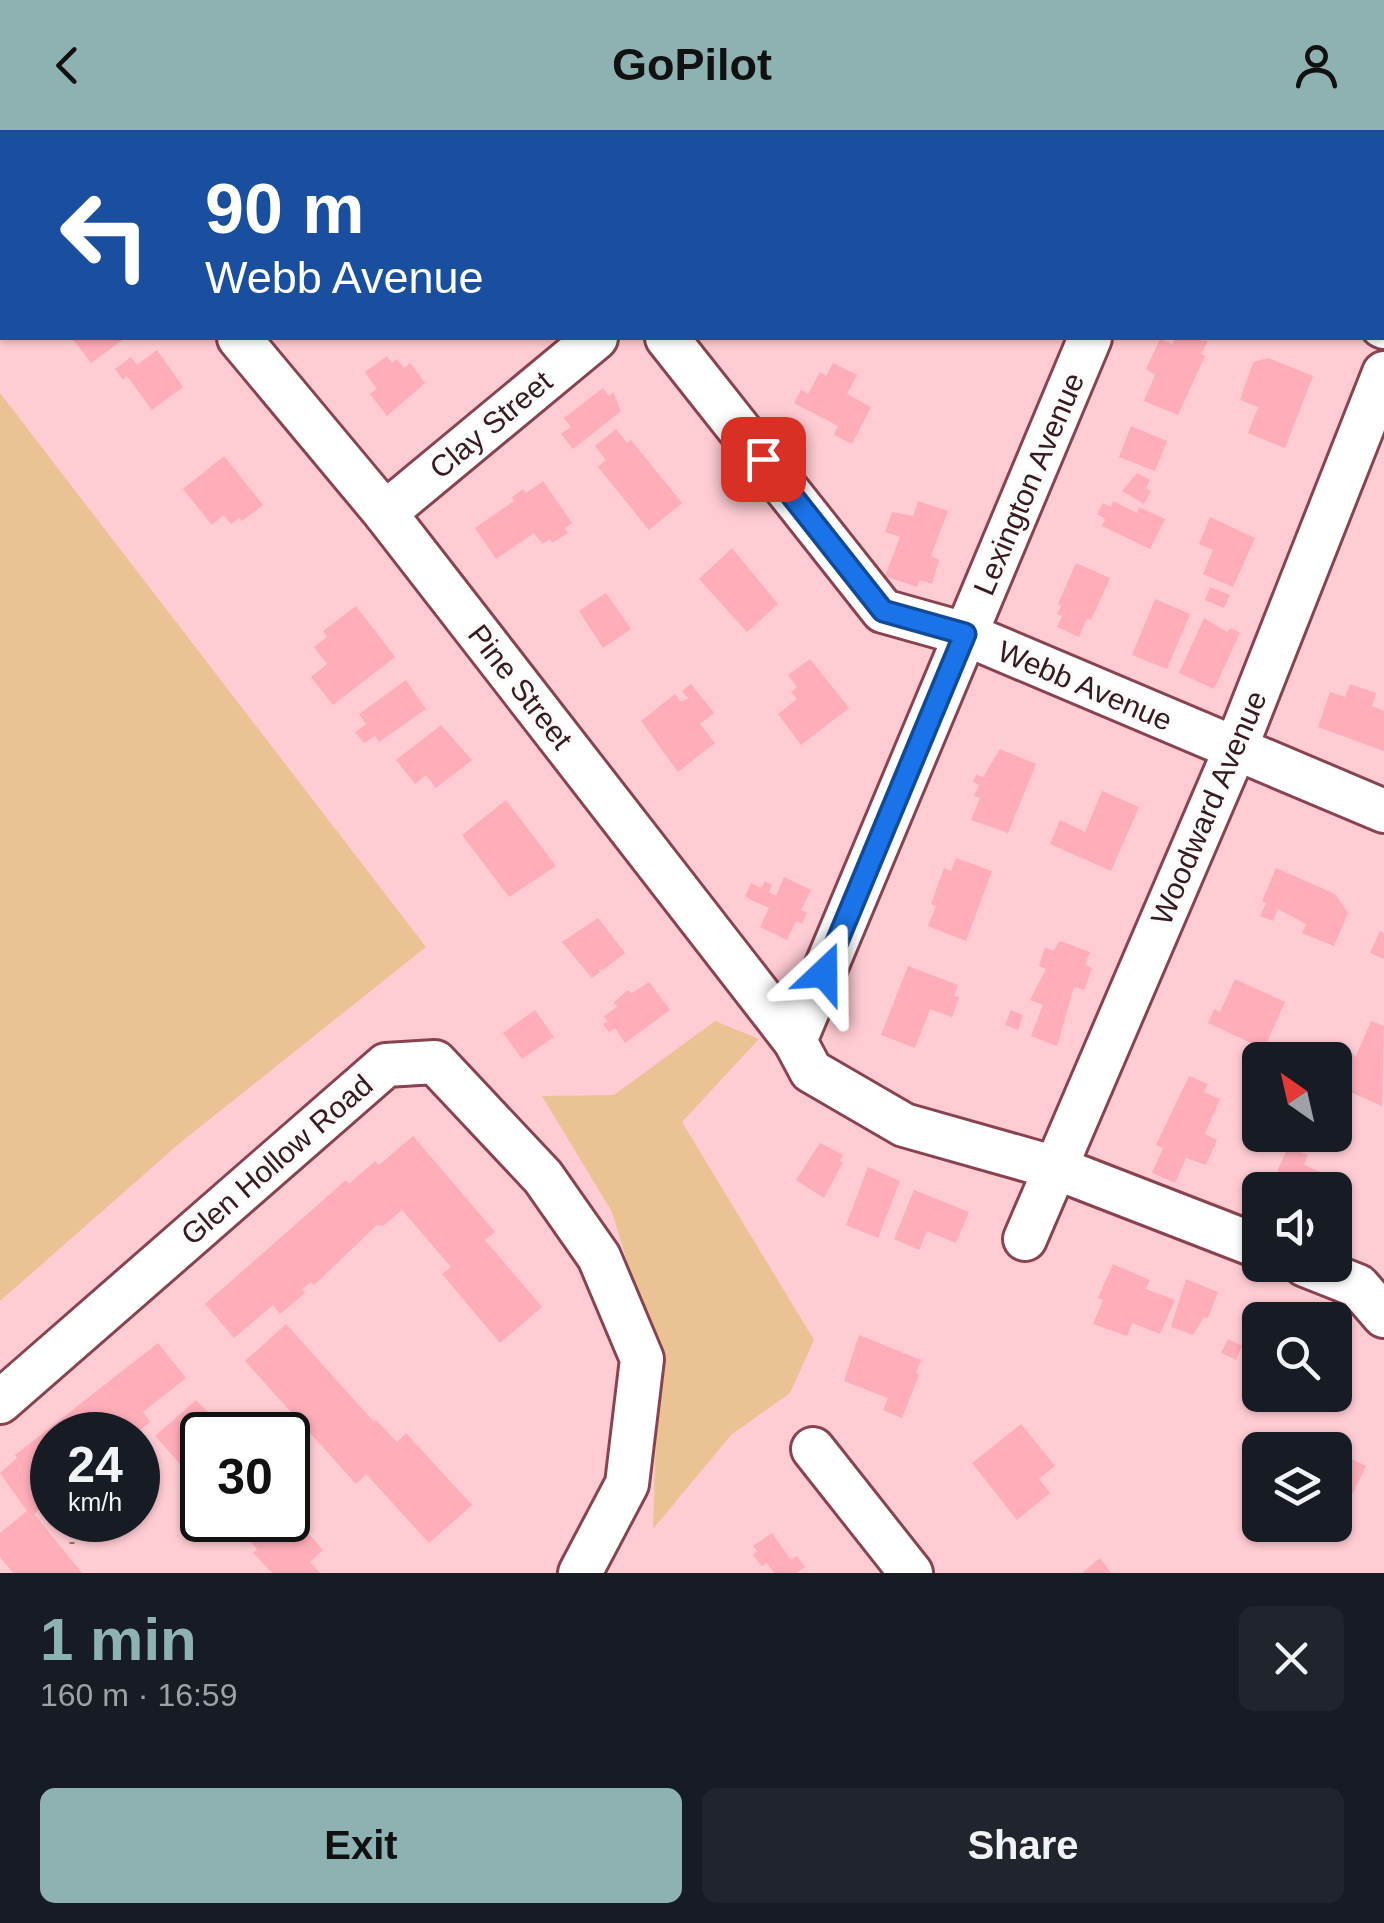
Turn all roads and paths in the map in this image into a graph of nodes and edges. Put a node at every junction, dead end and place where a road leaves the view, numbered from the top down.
1 (240, 340) edge
2 (594, 340) edge
3 (669, 340) edge
4 (1089, 340) edge
5 (1384, 373) edge
6 (385, 513) junction
7 (965, 634) junction
8 (1236, 750) junction
9 (1384, 811) edge
10 (803, 1056) junction
11 (1056, 1168) junction
12 (1025, 1239) dead end
13 (1242, 1240) edge
14 (1348, 1282) edge
15 (1384, 1316) edge
16 (0, 1402) edge
17 (813, 1450) dead end
18 (580, 1573) edge
19 (912, 1573) edge

1 - 6 street, Pine Street
2 - 6 street, Clay Street
3 - 7 street, Webb Avenue
4 - 7 street, Lexington Avenue
5 - 8 street, Woodward Avenue
6 - 10 street, Pine Street
7 - 8 street, Webb Avenue
7 - 10 street, Lexington Avenue
8 - 9 street, Webb Avenue
8 - 11 street, Woodward Avenue
10 - 11 street, Pine Street
11 - 12 street, Woodward Avenue
11 - 13 street, Pine Street
14 - 15 street
16 - 18 street, Glen Hollow Road
17 - 19 street

